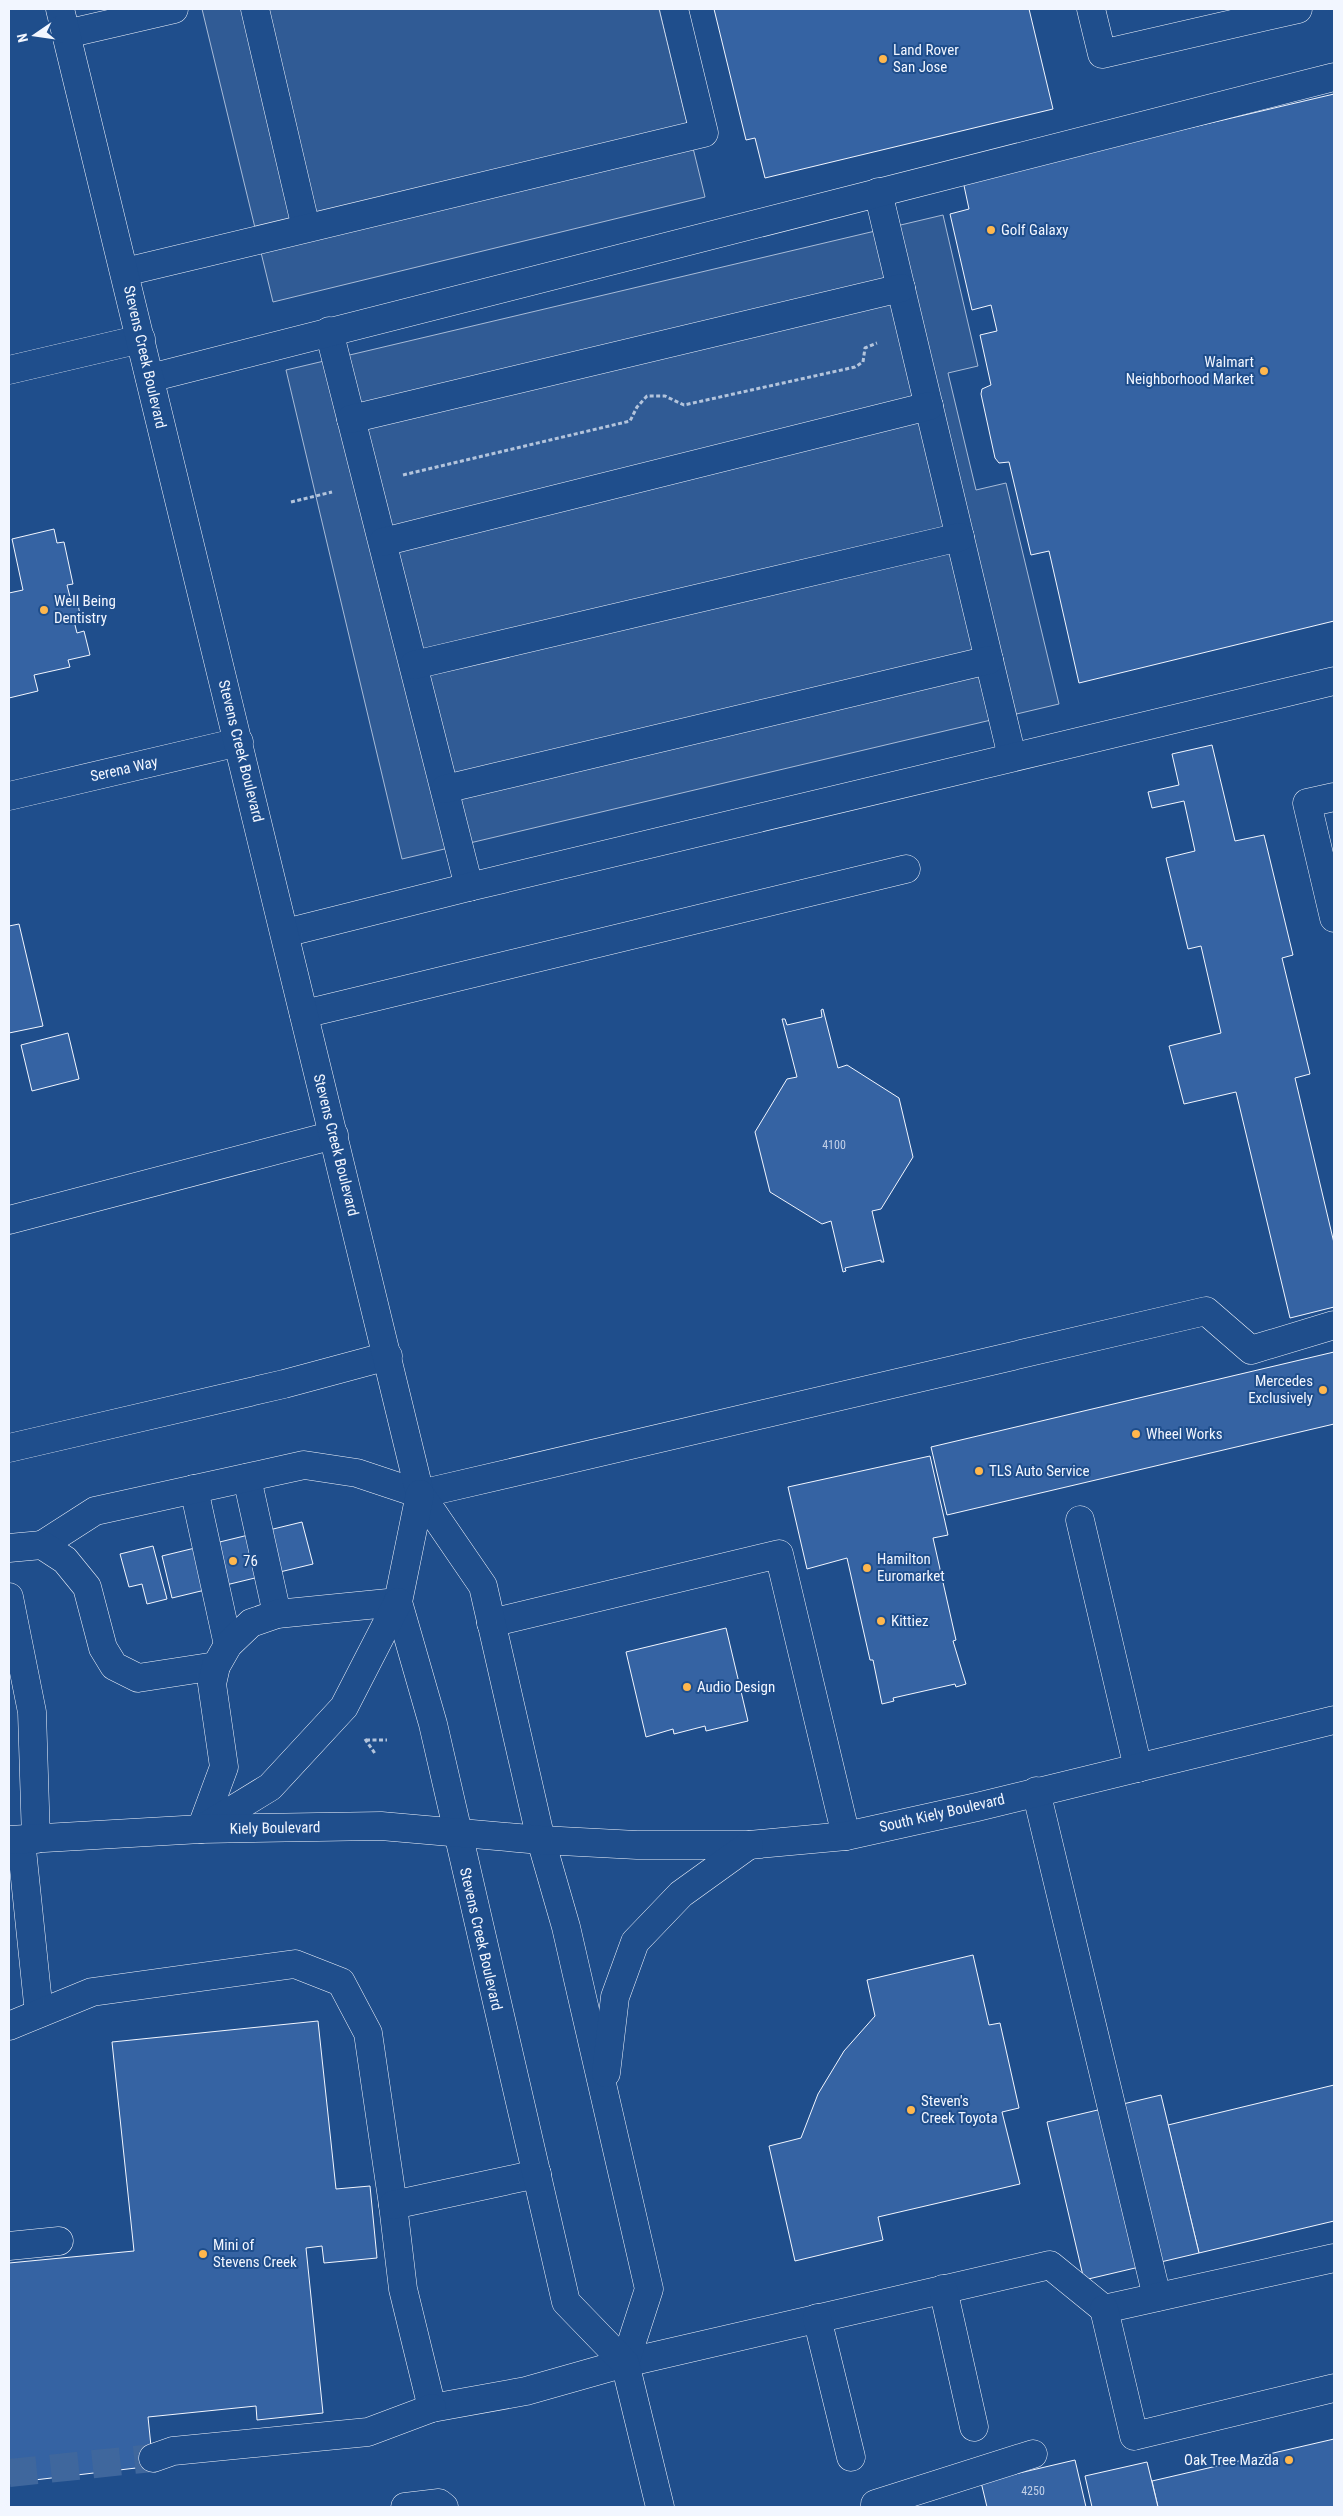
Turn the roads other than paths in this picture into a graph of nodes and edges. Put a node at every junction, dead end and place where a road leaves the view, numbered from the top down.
1 (174, 9) edge
2 (255, 9) edge
3 (674, 9) edge
4 (1091, 9) edge
5 (1298, 9) edge
6 (63, 21) edge
7 (1334, 77) edge
8 (878, 192) junction
9 (306, 228) junction
10 (125, 272) junction
11 (901, 288) junction
12 (329, 331) junction
13 (140, 339) junction
14 (9, 370) edge
15 (150, 378) junction
16 (929, 406) junction
17 (351, 419) junction
18 (960, 537) junction
19 (382, 542) junction
20 (989, 660) junction
21 (414, 665) junction
22 (1334, 680) edge
23 (238, 742) junction
24 (1012, 757) junction
25 (444, 789) junction
26 (9, 796) edge
27 (1334, 797) edge
28 (906, 869) dead end
29 (469, 887) junction
30 (1334, 918) edge
31 (285, 933) junction
32 (304, 1014) junction
33 (334, 1135) junction
34 (9, 1220) edge
35 (1334, 1325) edge
36 (388, 1356) junction
37 (9, 1448) edge
38 (246, 1478) junction
39 (194, 1489) junction
40 (420, 1494) junction
41 (1080, 1520) dead end
42 (42, 1545) junction
43 (9, 1548) edge
44 (9, 1597) edge
45 (398, 1602) junction
46 (277, 1614) junction
47 (491, 1623) junction
48 (222, 1656) junction
49 (1334, 1720) edge
50 (1138, 1768) junction
51 (1036, 1791) junction
52 (201, 1829) junction
53 (456, 1833) junction
54 (846, 1836) junction
55 (22, 1840) edge
56 (541, 1840) junction
57 (749, 1845) junction
58 (39, 2013) junction
59 (9, 2026) edge
60 (604, 2092) junction
61 (537, 2174) junction
62 (394, 2205) junction
63 (59, 2241) dead end
64 (9, 2246) edge
65 (1334, 2258) edge
66 (943, 2289) junction
67 (1157, 2297) junction
68 (1104, 2309) junction
69 (817, 2318) junction
70 (625, 2363) junction
71 (1334, 2388) edge
72 (432, 2408) junction
73 (974, 2427) dead end
74 (1033, 2454) dead end
75 (851, 2457) dead end
76 (153, 2458) tunnel mouth
77 (405, 2507) edge
78 (444, 2507) edge
79 (660, 2507) edge
80 (875, 2507) edge

1 - 6 main road
2 - 9 main road
3 - 9 main road
4 - 5 main road
6 - 10 main road, Stevens Creek Boulevard
7 - 8 main road
8 - 11 main road
8 - 12 main road
9 - 10 main road
10 - 13 main road, Stevens Creek Boulevard
11 - 16 main road
11 - 17 main road
12 - 15 main road
12 - 17 main road
13 - 14 main road
13 - 15 main road, Stevens Creek Boulevard
15 - 23 main road, Stevens Creek Boulevard
16 - 18 main road
16 - 19 main road
17 - 19 main road
18 - 20 main road
18 - 21 main road
19 - 21 main road
20 - 24 main road
20 - 25 main road
21 - 25 main road
22 - 24 main road
23 - 26 main road, Serena Way
23 - 31 main road, Stevens Creek Boulevard
24 - 29 main road
25 - 29 main road
27 - 30 main road
28 - 32 main road
29 - 31 main road
31 - 32 main road, Stevens Creek Boulevard
32 - 33 main road, Stevens Creek Boulevard
33 - 34 main road
33 - 36 main road, Stevens Creek Boulevard
35 - 40 main road
36 - 37 main road
36 - 40 main road, Stevens Creek Boulevard
38 - 39 main road
38 - 40 main road
38 - 46 main road
39 - 42 main road
39 - 48 main road
40 - 45 main road, Stevens Creek Boulevard
40 - 47 main road, Stevens Creek Boulevard
41 - 50 main road
42 - 43 main road
42 - 48 main road
44 - 55 main road
45 - 46 main road
45 - 52 main road
45 - 53 main road, Stevens Creek Boulevard
46 - 48 main road
47 - 54 main road
47 - 56 main road, Stevens Creek Boulevard
48 - 52 main road
49 - 50 main road, South Kiely Boulevard
50 - 51 main road, South Kiely Boulevard
51 - 54 main road, South Kiely Boulevard
51 - 67 main road
52 - 53 main road, Kiely Boulevard
52 - 55 main road, Kiely Boulevard
53 - 56 main road, Kiely Boulevard
53 - 61 main road, Stevens Creek Boulevard
54 - 57 main road, South Kiely Boulevard
55 - 58 main road
56 - 57 main road, South Kiely Boulevard
56 - 60 main road, Stevens Creek Boulevard
57 - 60 main road
58 - 59 main road
58 - 62 main road
60 - 70 main road, Stevens Creek Boulevard
61 - 62 main road
61 - 70 main road, Stevens Creek Boulevard
62 - 72 main road
63 - 64 main road
65 - 67 main road
66 - 68 main road
66 - 69 main road
66 - 73 main road
67 - 68 main road
68 - 71 main road
69 - 70 main road
69 - 75 main road
70 - 72 main road
70 - 79 main road
72 - 76 main road
74 - 80 main road
77 - 78 main road

